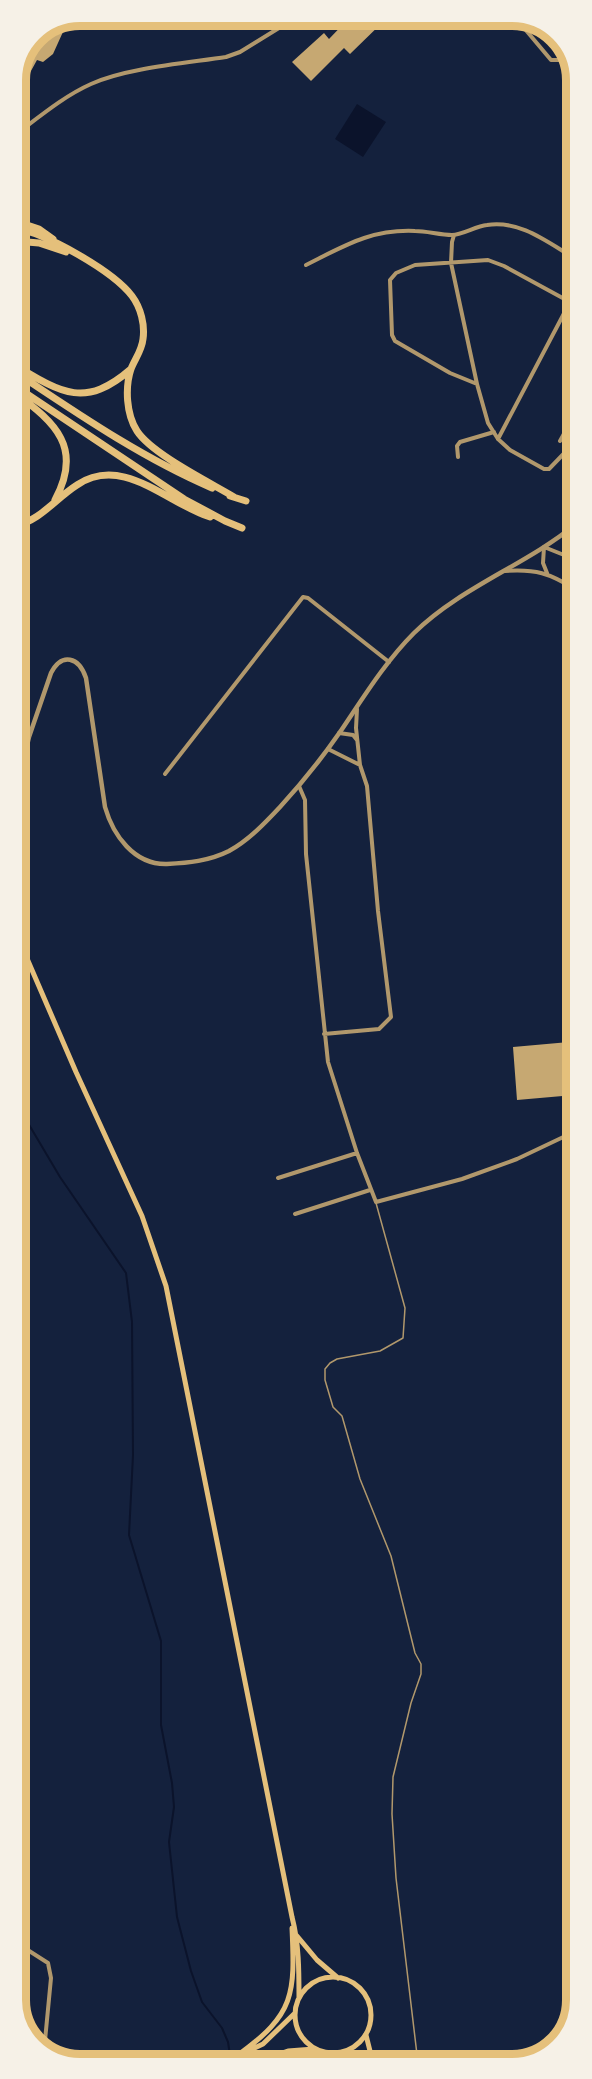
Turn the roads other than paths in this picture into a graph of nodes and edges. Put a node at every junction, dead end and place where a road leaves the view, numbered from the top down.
1 (282, 26) edge
2 (524, 27) edge
3 (561, 57) edge
4 (26, 127) edge
5 (26, 225) edge
6 (26, 230) edge
7 (454, 235) junction
8 (26, 242) edge
9 (75, 254) junction
10 (566, 254) edge
11 (451, 262) junction
12 (306, 265) dead end
13 (566, 300) edge
14 (566, 310) edge
15 (131, 369) junction
16 (26, 372) edge
17 (26, 379) edge
18 (477, 384) junction
19 (26, 394) edge
20 (26, 402) edge
21 (566, 430) edge
22 (494, 432) junction
23 (498, 439) junction
24 (560, 441) dead end
25 (566, 451) edge
26 (458, 457) dead end
27 (234, 497) junction
28 (246, 501) dead end
29 (52, 505) junction
30 (225, 521) junction
31 (26, 523) edge
32 (242, 528) dead end
33 (566, 531) edge
34 (544, 547) junction
35 (566, 559) edge
36 (504, 571) junction
37 (548, 573) junction
38 (566, 585) edge
39 (389, 662) junction
40 (357, 707) junction
41 (339, 733) junction
42 (357, 741) junction
43 (26, 747) edge
44 (328, 749) junction
45 (360, 765) junction
46 (165, 774) dead end
47 (299, 786) junction
48 (26, 956) edge
49 (324, 1034) junction
50 (566, 1136) edge
51 (357, 1153) junction
52 (278, 1178) dead end
53 (370, 1190) junction
54 (376, 1202) junction
55 (295, 1214) dead end
56 (292, 1917) junction
57 (297, 1936) junction
58 (26, 1949) edge
59 (338, 1977) junction
60 (299, 1998) junction
61 (295, 2013) junction
62 (366, 2035) junction
63 (45, 2041) edge
64 (315, 2049) junction
65 (240, 2053) edge
66 (242, 2053) edge
67 (281, 2053) edge
68 (332, 2054) edge
69 (334, 2054) edge
70 (371, 2054) edge
71 (417, 2054) edge

1 - 4 street
2 - 3 street
5 - 9 highway
6 - 9 highway
7 - 10 street
7 - 11 street
7 - 12 street
8 - 9 highway
9 - 15 highway
11 - 13 street
11 - 18 street
11 - 18 street
14 - 23 street
15 - 16 highway
15 - 27 highway
17 - 27 highway
18 - 22 street
19 - 30 highway
20 - 29 highway
21 - 24 street
22 - 23 street
22 - 26 street
23 - 25 street
27 - 28 highway
29 - 30 highway
29 - 31 highway
30 - 32 highway
33 - 34 street
34 - 35 street
34 - 36 street
34 - 37 street
36 - 37 street
36 - 39 street
37 - 38 street
39 - 40 street
39 - 46 street
40 - 41 street
40 - 42 street
41 - 42 street
41 - 44 street
42 - 45 street
43 - 47 street
44 - 45 street
44 - 47 street
45 - 49 street
47 - 49 street
48 - 56 main road
49 - 51 street
50 - 54 street
51 - 52 street
51 - 53 street
53 - 54 street
53 - 55 street
54 - 71 lane
56 - 57 main road
56 - 65 main road
57 - 59 main road
57 - 60 main road
58 - 63 street
59 - 60 main road
59 - 62 main road
60 - 61 main road
61 - 64 main road
61 - 66 main road
62 - 69 main road
62 - 70 main road
64 - 67 main road
64 - 68 main road

